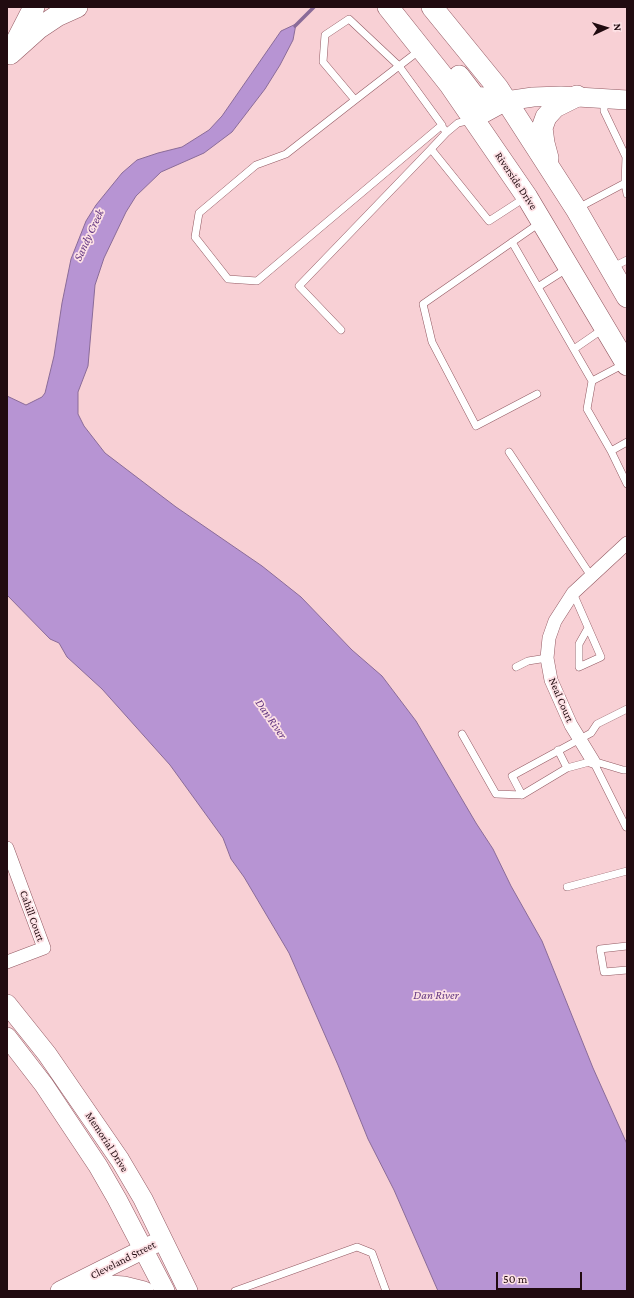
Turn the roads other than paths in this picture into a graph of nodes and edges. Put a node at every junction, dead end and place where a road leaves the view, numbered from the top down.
1 (18, 7) edge
2 (34, 7) edge
3 (77, 7) edge
4 (388, 7) edge
5 (403, 7) edge
6 (432, 7) edge
7 (7, 27) edge
8 (421, 48) junction
9 (8, 56) edge
10 (399, 66) junction
11 (577, 96) junction
12 (604, 98) junction
13 (355, 100) junction
14 (627, 100) edge
15 (506, 101) junction
16 (473, 119) junction
17 (442, 125) junction
18 (446, 133) junction
19 (431, 149) junction
20 (627, 157) edge
21 (554, 176) junction
22 (625, 184) junction
23 (627, 194) edge
24 (527, 196) junction
25 (576, 209) junction
26 (543, 220) junction
27 (512, 242) junction
28 (619, 264) edge
29 (570, 267) junction
30 (538, 287) junction
31 (625, 291) edge
32 (585, 292) junction
33 (605, 327) junction
34 (341, 330) dead end
35 (574, 349) junction
36 (626, 364) edge
37 (592, 381) junction
38 (537, 394) dead end
39 (627, 442) edge
40 (611, 451) junction
41 (509, 452) dead end
42 (627, 484) edge
43 (627, 543) edge
44 (591, 576) junction
45 (573, 593) junction
46 (588, 628) junction
47 (547, 658) junction
48 (516, 667) dead end
49 (626, 712) edge
50 (462, 734) dead end
51 (579, 738) junction
52 (558, 750) junction
53 (592, 761) junction
54 (567, 768) junction
55 (627, 770) edge
56 (522, 795) junction
57 (626, 827) dead end
58 (7, 848) edge
59 (627, 871) edge
60 (567, 887) dead end
61 (627, 946) edge
62 (7, 962) edge
63 (627, 970) edge
64 (7, 1004) edge
65 (7, 1037) edge
66 (164, 1240) junction
67 (144, 1249) junction
68 (60, 1291) edge
69 (78, 1291) edge
70 (144, 1291) edge
71 (164, 1291) edge
72 (188, 1291) edge
73 (235, 1291) edge
74 (386, 1291) edge

1 - 7 main road
2 - 9 main road
3 - 9 main road
4 - 8 main road, Riverside Drive
5 - 15 main road
6 - 15 main road
8 - 10 lane
8 - 16 main road, Riverside Drive
10 - 13 lane
10 - 13 lane
10 - 17 lane
11 - 12 main road
11 - 15 main road
11 - 21 main road
12 - 14 main road
12 - 20 lane
13 - 17 lane
15 - 16 main road
15 - 21 main road
16 - 18 lane
16 - 24 main road, Riverside Drive
17 - 18 lane
18 - 19 lane
19 - 24 lane
19 - 34 lane
20 - 22 lane
21 - 25 main road
22 - 23 lane
22 - 25 lane
24 - 26 main road, Riverside Drive
25 - 28 main road
26 - 27 lane
26 - 29 main road, Riverside Drive
27 - 30 lane
27 - 38 lane
28 - 31 main road
29 - 30 lane
29 - 32 main road, Riverside Drive
30 - 35 lane
31 - 32 main road
32 - 33 main road, Riverside Drive
33 - 35 lane
33 - 36 main road, Riverside Drive
35 - 37 lane
36 - 37 lane
37 - 40 lane
39 - 40 lane
40 - 42 lane
41 - 44 lane
43 - 44 street, Neal Court
44 - 45 street, Neal Court
45 - 46 lane
45 - 47 street, Neal Court
46 - 46 lane
47 - 48 lane
47 - 51 street, Neal Court
49 - 51 lane
50 - 56 lane
51 - 52 lane
51 - 53 street, Neal Court
52 - 54 lane
52 - 56 lane
53 - 54 lane
53 - 55 lane
53 - 57 lane
54 - 56 lane
58 - 62 street, Cahill Court
59 - 60 lane
61 - 63 lane
64 - 66 main road, Memorial Drive
65 - 67 main road, Memorial Drive
66 - 67 main road, Cleveland Street
66 - 72 main road, Memorial Drive
67 - 68 main road, Cleveland Street
67 - 71 main road, Memorial Drive
69 - 70 main road
73 - 74 lane

